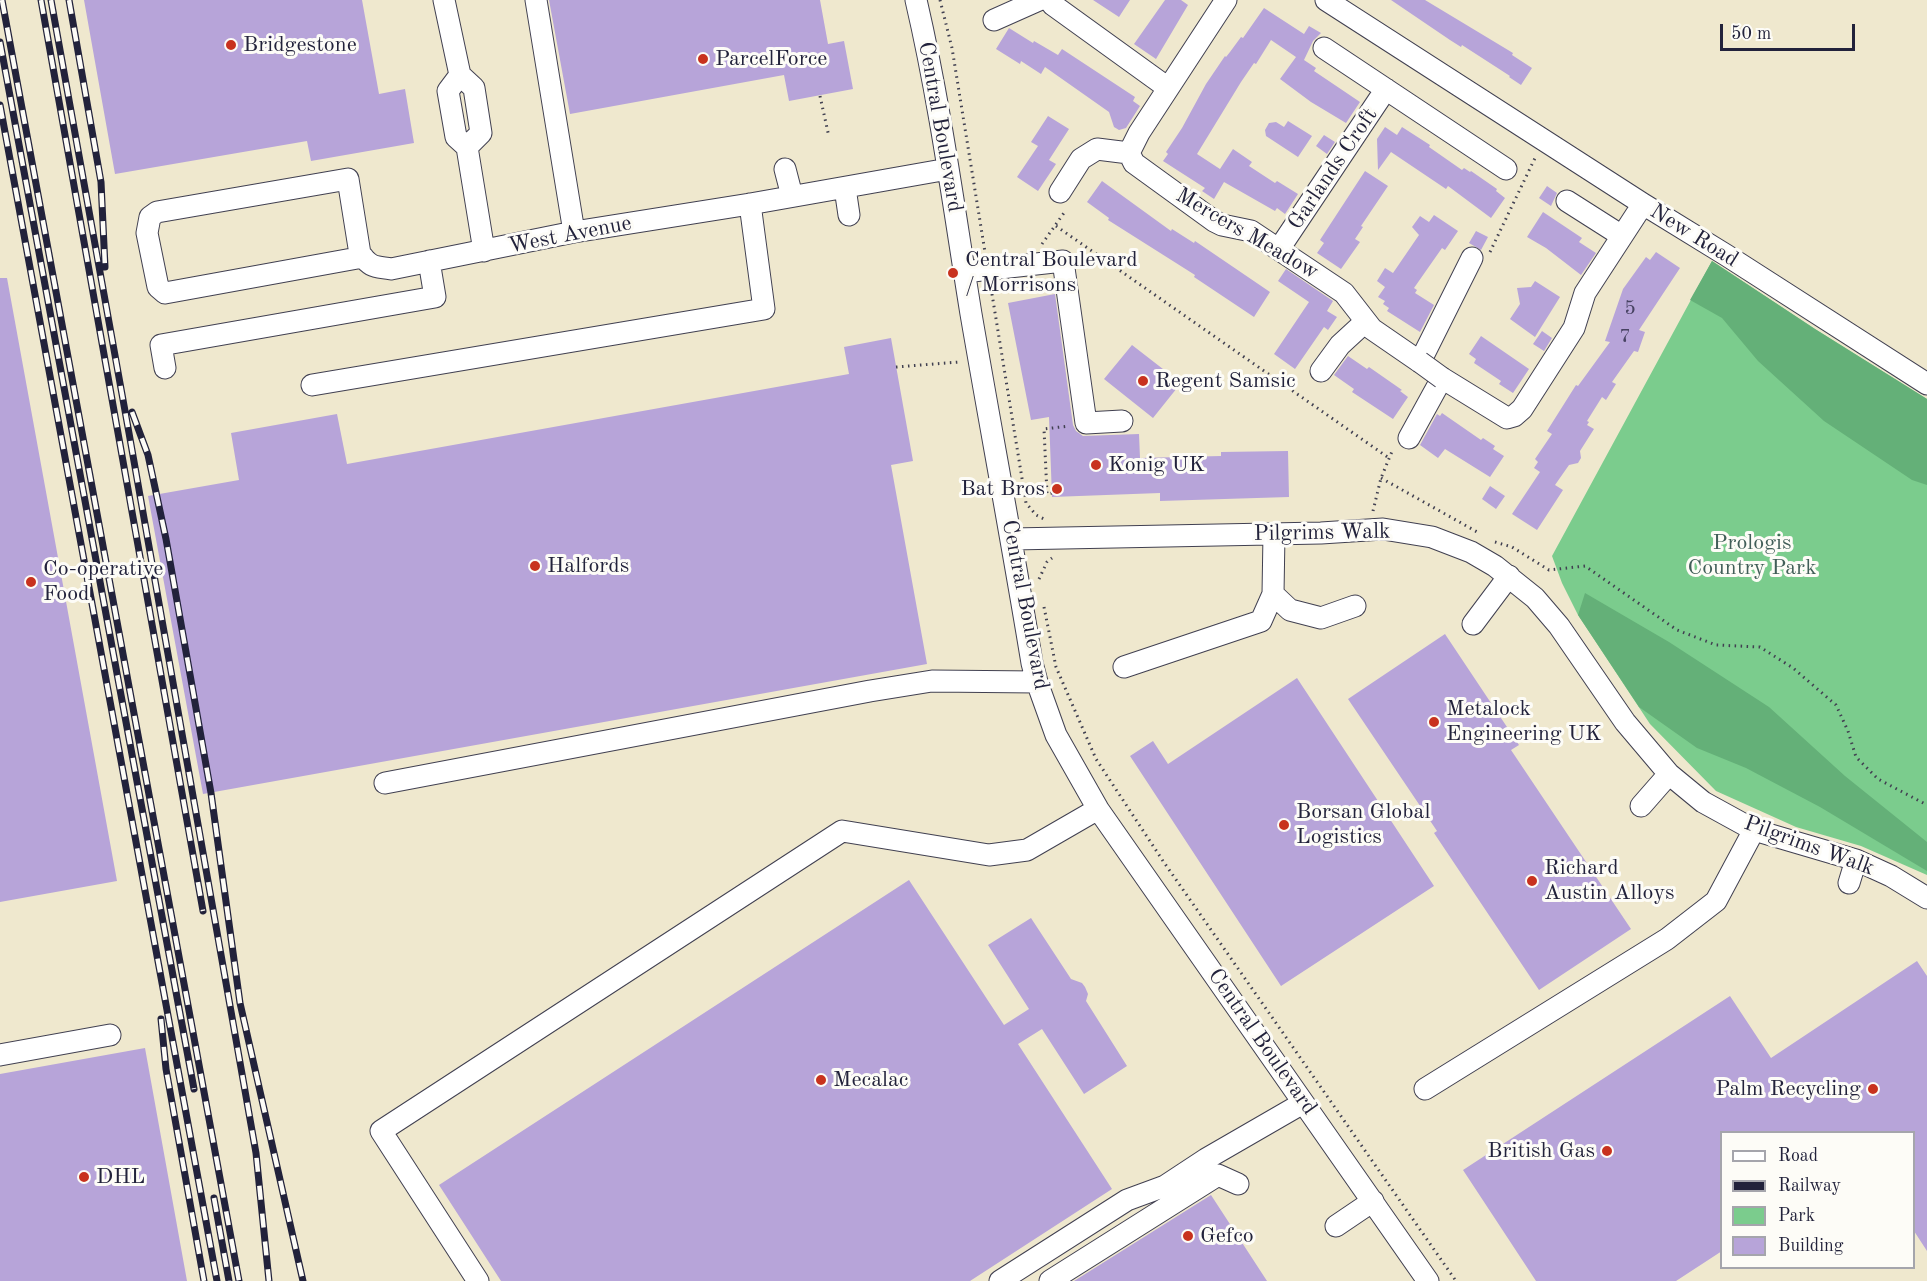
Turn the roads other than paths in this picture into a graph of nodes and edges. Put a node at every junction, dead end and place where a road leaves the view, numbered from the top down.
1 (444, 0) edge
2 (536, 0) edge
3 (915, 0) edge
4 (1039, 0) edge
5 (1049, 0) edge
6 (1226, 0) edge
7 (1326, 0) edge
8 (994, 20) dead end
9 (1324, 48) dead end
10 (1168, 88) junction
11 (1386, 89) junction
12 (1129, 153) junction
13 (785, 169) dead end
14 (948, 169) junction
15 (1506, 169) dead end
16 (845, 188) junction
17 (792, 196) junction
18 (1064, 200) road end
19 (1567, 201) dead end
20 (750, 204) junction
21 (1643, 204) junction
22 (849, 215) dead end
23 (574, 232) junction
24 (1622, 236) junction
25 (1279, 249) junction
26 (484, 251) junction
27 (363, 257) junction
28 (1472, 258) dead end
29 (429, 261) junction
30 (963, 263) junction
31 (1365, 322) junction
32 (1420, 362) junction
33 (165, 368) dead end
34 (1321, 371) dead end
35 (1442, 378) junction
36 (1927, 384) edge
37 (312, 385) dead end
38 (1122, 421) dead end
39 (1409, 438) dead end
40 (1274, 534) junction
41 (1012, 540) junction
42 (1509, 576) junction
43 (1273, 594) junction
44 (1355, 606) dead end
45 (1473, 624) dead end
46 (1124, 667) dead end
47 (1037, 682) junction
48 (1669, 774) junction
49 (385, 783) dead end
50 (1641, 806) dead end
51 (1098, 809) junction
52 (1754, 830) junction
53 (1856, 860) junction
54 (1849, 884) dead end
55 (1927, 898) edge
56 (110, 1035) dead end
57 (0, 1055) edge
58 (1425, 1089) dead end
59 (1304, 1103) junction
60 (1238, 1184) dead end
61 (1373, 1202) junction
62 (1336, 1226) dead end
63 (478, 1281) edge
64 (1000, 1281) edge
65 (1050, 1281) edge
66 (1428, 1281) edge

1 - 26 street
2 - 23 street
3 - 14 street, Central Boulevard
4 - 8 street
5 - 10 street
6 - 10 street
7 - 21 street, New Road
9 - 11 street, Garlands Croft
10 - 12 street
11 - 15 street, Garlands Croft
11 - 25 street, Garlands Croft
12 - 18 street
12 - 25 street, Mercers Meadow
13 - 17 street
14 - 16 street, West Avenue
14 - 30 street, Central Boulevard
16 - 17 street, West Avenue
16 - 22 street
17 - 20 street, West Avenue
19 - 24 street
20 - 23 street, West Avenue
20 - 37 street
21 - 24 street, Mercers Meadow
21 - 36 street, New Road
23 - 26 street, West Avenue
24 - 35 street, Mercers Meadow
25 - 31 street, Mercers Meadow
26 - 29 street, West Avenue
27 - 27 street
27 - 29 street, West Avenue
28 - 32 street
29 - 33 street
30 - 38 street
30 - 41 street, Central Boulevard
31 - 32 street, Mercers Meadow
31 - 34 street
32 - 35 street, Mercers Meadow, bridge
35 - 39 street
40 - 41 street, Pilgrims Walk
40 - 42 street, Pilgrims Walk
40 - 43 street
41 - 47 street, Central Boulevard
42 - 45 street
42 - 48 street, Pilgrims Walk
43 - 44 street
43 - 46 street
47 - 49 street
47 - 51 street, Central Boulevard
48 - 50 street
48 - 52 street, Pilgrims Walk
51 - 59 street, Central Boulevard
51 - 63 street
52 - 53 street, Pilgrims Walk
52 - 58 street
53 - 54 street
53 - 55 street, Pilgrims Walk
56 - 57 street
59 - 61 street, Central Boulevard
59 - 64 street
60 - 65 street
61 - 62 street
61 - 66 street, Central Boulevard

